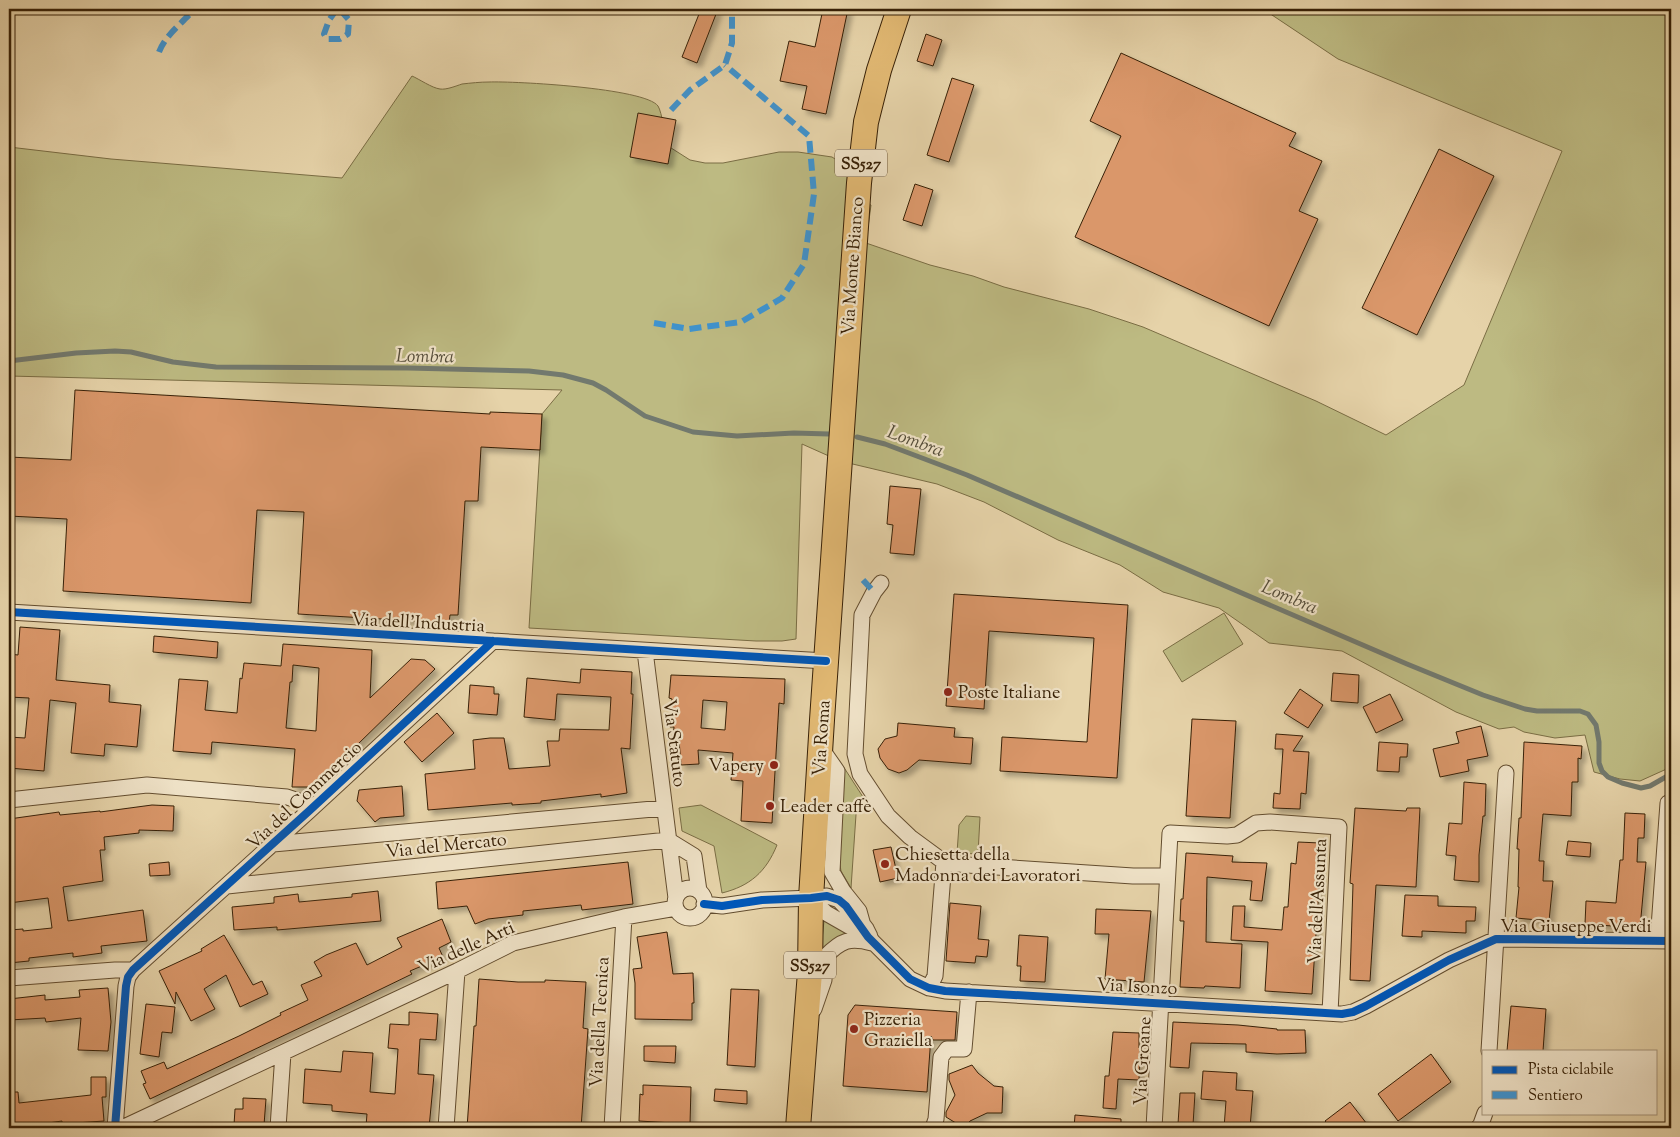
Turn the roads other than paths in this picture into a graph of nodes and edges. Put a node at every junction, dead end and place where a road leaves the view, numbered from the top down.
1 (899, 9) edge
2 (840, 438) joint
3 (881, 583) dead end
4 (9, 612) edge
5 (493, 641) junction
6 (645, 651) junction
7 (826, 661) junction
8 (820, 748) junction
9 (1506, 773) dead end
10 (9, 800) edge
11 (1668, 803) dead end
12 (664, 808) junction
13 (309, 811) junction
14 (668, 840) junction
15 (273, 844) junction
16 (944, 862) junction
17 (1167, 876) junction
18 (227, 886) junction
19 (702, 898) junction
20 (811, 898) junction
21 (676, 903) junction
22 (624, 917) junction
23 (869, 937) junction
24 (1665, 941) edge
25 (1489, 942) junction
26 (134, 970) junction
27 (457, 971) junction
28 (9, 978) edge
29 (929, 988) junction
30 (969, 992) junction
31 (1160, 1003) junction
32 (1330, 1013) junction
33 (806, 1031) junction
34 (1489, 1050) edge
35 (283, 1053) junction
36 (1485, 1114) edge
37 (116, 1128) edge
38 (122, 1128) edge
39 (278, 1128) edge
40 (446, 1128) edge
41 (612, 1128) edge
42 (798, 1128) edge
43 (933, 1128) edge
44 (1154, 1128) edge
45 (1478, 1128) edge

1 - 2 main road, Via Monte Bianco / SS527
2 - 7 main road, Via Roma / SS527
3 - 16 street
4 - 5 street, Via dell'Industria
5 - 6 street, Via dell'Industria
5 - 13 street, Via del Commercio
6 - 7 street, Via dell'Industria
6 - 12 street, Via Statuto
7 - 8 main road, Via Roma / SS527
8 - 20 main road, Via Roma / SS527
8 - 23 street, Via Isonzo
9 - 25 street
10 - 13 street
11 - 24 street
12 - 14 street, Via Statuto
12 - 15 street, Via del Mercato
13 - 15 street, Via del Commercio
14 - 18 street, Via del Mercato
14 - 19 street
14 - 21 street, Via Statuto
15 - 18 street, Via del Commercio
16 - 17 street
16 - 29 street
17 - 31 street, Via Groane
17 - 32 street, Via dell'Assunta
18 - 26 street, Via del Commercio
19 - 20 street
19 - 21 street
19 - 21 street
20 - 23 street, Via Isonzo
20 - 33 main road, Via Roma / SS527
21 - 22 street, Via delle Arti
22 - 27 street, Via delle Arti
22 - 41 street, Via della Tecnica
23 - 29 street, Via Isonzo
23 - 33 street
24 - 25 street, Via Giuseppe Verdi
25 - 32 street, Via Isonzo
25 - 34 street
26 - 28 street
26 - 37 street
27 - 35 street, Via delle Arti
27 - 40 street
29 - 30 street, Via Isonzo
30 - 31 street, Via Isonzo
30 - 43 street
31 - 32 street, Via Isonzo
31 - 44 street, Via Groane
33 - 42 main road, Via Roma / SS527
35 - 38 street, Via delle Arti
35 - 39 street
36 - 45 street

